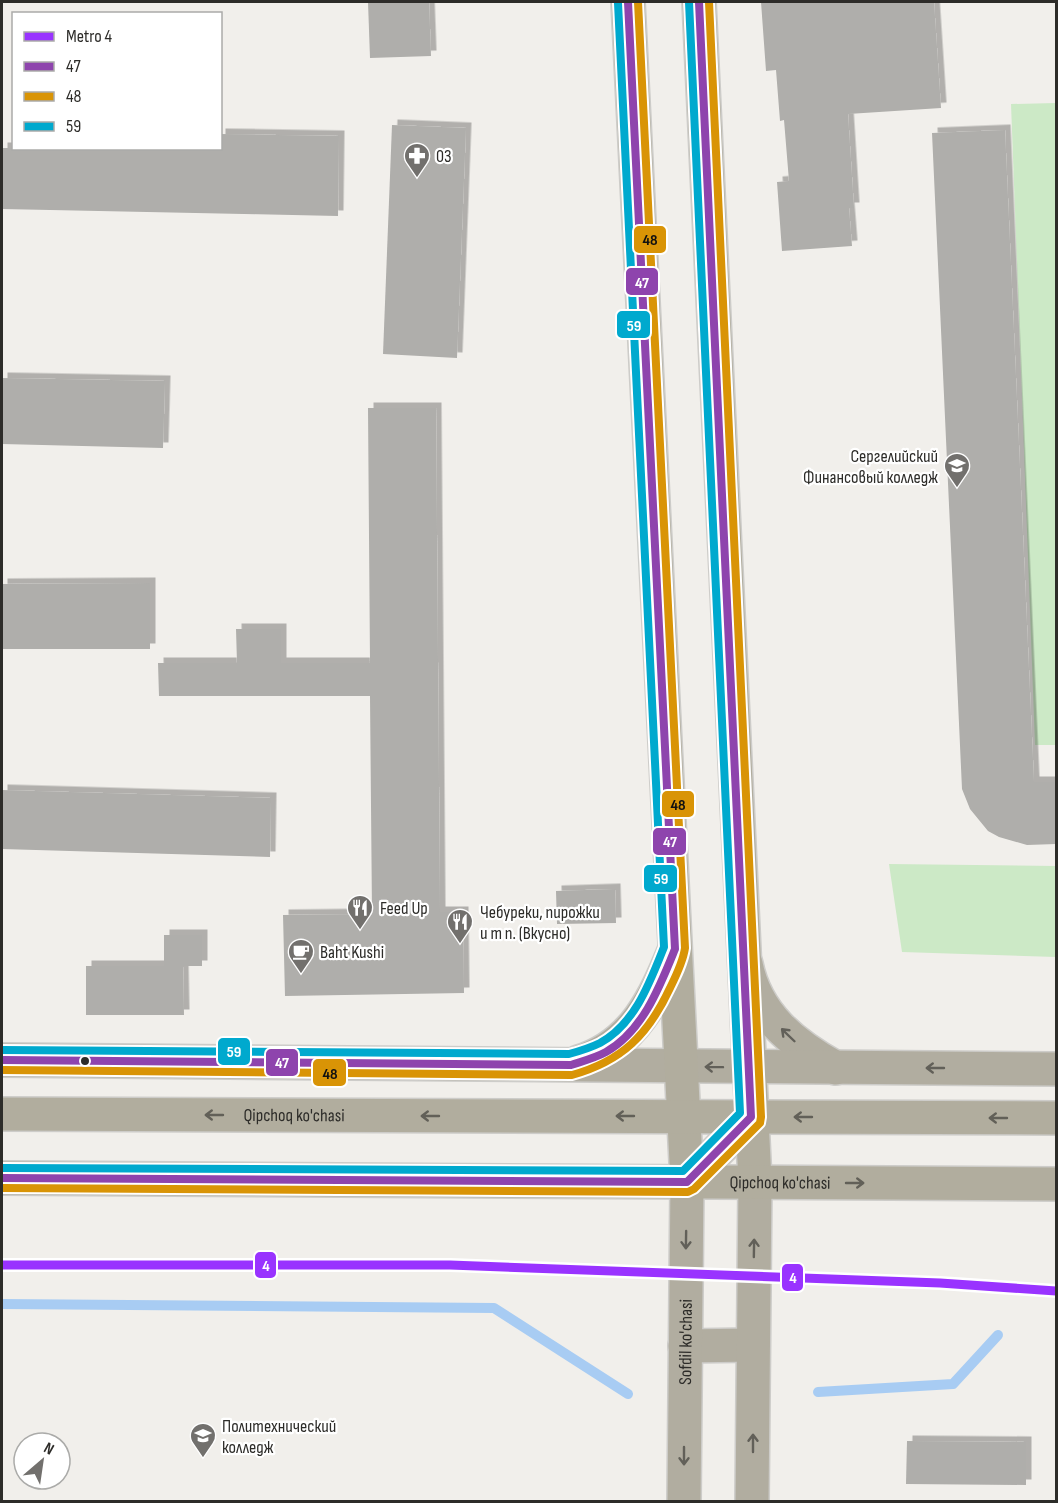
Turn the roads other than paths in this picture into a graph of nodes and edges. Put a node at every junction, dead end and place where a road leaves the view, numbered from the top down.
1 (628, 2) edge
2 (699, 2) edge
3 (675, 949) junction
4 (743, 949) junction
5 (2, 1059) edge
6 (572, 1065) junction
7 (681, 1067) junction
8 (749, 1067) junction
9 (836, 1068) junction
10 (1056, 1069) edge
11 (2, 1114) edge
12 (683, 1116) junction
13 (751, 1117) junction
14 (1056, 1118) edge
15 (2, 1178) edge
16 (687, 1182) junction
17 (755, 1182) junction
18 (1056, 1184) edge
19 (753, 1345) junction
20 (685, 1346) junction
21 (684, 1502) edge
22 (752, 1502) edge

1 - 3 main road
2 - 4 main road
3 - 6 street
3 - 7 main road
4 - 8 main road
9 -> 4 street
5 - 6 street
6 - 7 street
8 -> 7 street
7 - 12 main road
8 - 9 street
8 - 13 main road
10 -> 9 street
12 -> 11 main road, Qipchoq ko'chasi
12 - 13 main road, Qipchoq ko'chasi
12 - 16 main road
14 -> 13 main road, Qipchoq ko'chasi
13 - 16 main road
13 - 17 main road
15 - 16 main road, Qipchoq ko'chasi
16 - 17 main road, Qipchoq ko'chasi
16 -> 20 street, Sofdil ko'chasi
17 -> 18 main road, Qipchoq ko'chasi
19 -> 17 street
19 - 20 street
22 -> 19 street
20 -> 21 street, Sofdil ko'chasi

